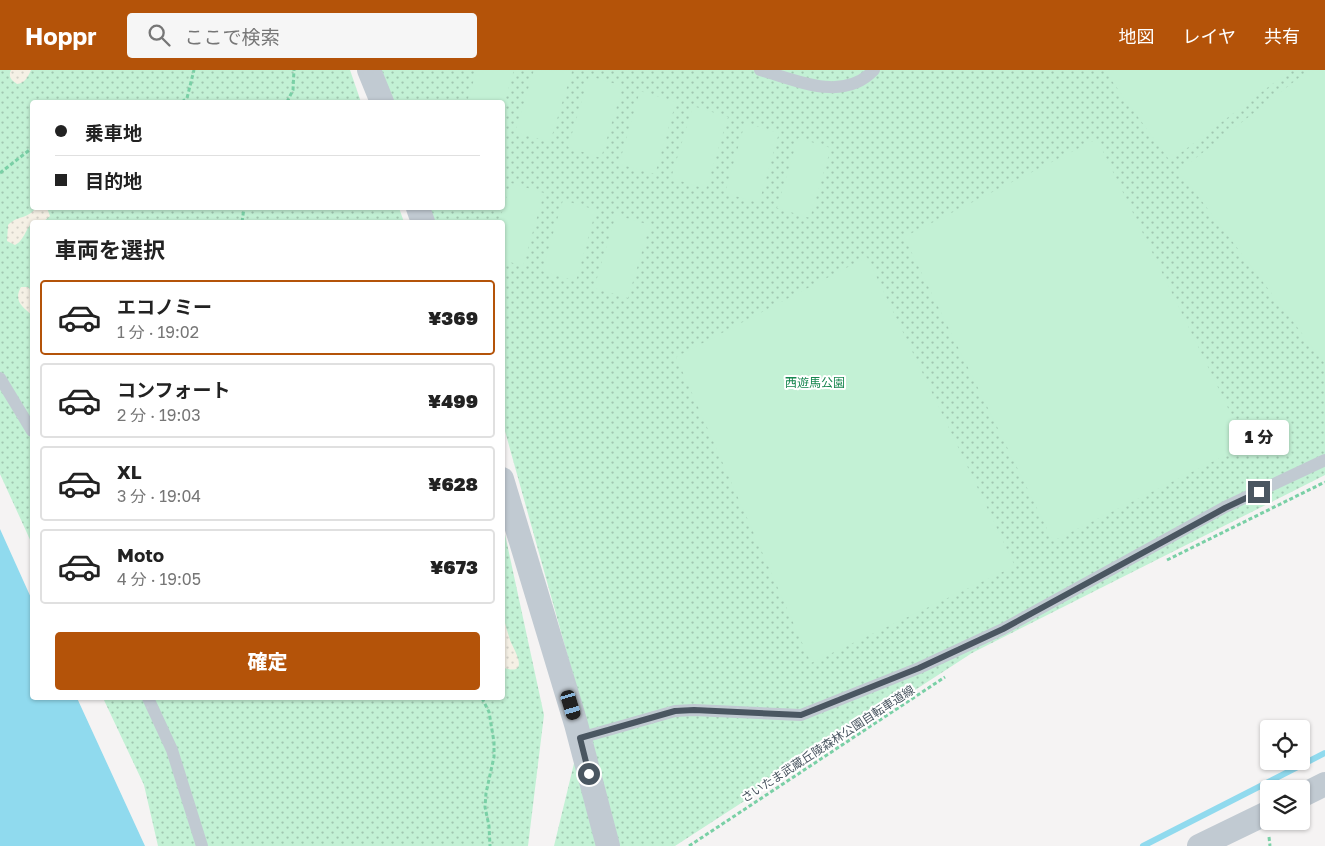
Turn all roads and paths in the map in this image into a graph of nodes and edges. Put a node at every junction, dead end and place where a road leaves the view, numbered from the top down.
1 (194, 70) edge
2 (294, 70) edge
3 (369, 70) edge
4 (760, 70) edge
5 (874, 70) edge
6 (184, 100) edge
7 (288, 100) edge
8 (381, 100) edge
9 (30, 150) edge
10 (0, 173) edge
11 (0, 378) edge
12 (30, 428) edge
13 (1325, 460) edge
14 (1325, 482) edge
15 (505, 489) edge
16 (1160, 564) dead end
17 (952, 672) dead end
18 (149, 700) edge
19 (483, 700) edge
20 (580, 738) junction
21 (1325, 784) edge
22 (1310, 792) edge
23 (1260, 816) edge
24 (202, 846) edge
25 (490, 846) edge
26 (608, 846) edge
27 (689, 846) edge
28 (1199, 846) edge

1 - 6 path
2 - 7 path
3 - 8 street
4 - 5 lane
9 - 10 path
11 - 12 lane
13 - 20 lane
14 - 16 path
15 - 20 street
17 - 27 path, さいたま武蔵丘陵森林公園自転車道線
18 - 24 lane
19 - 25 path
20 - 26 street
21 - 22 street
23 - 28 street

